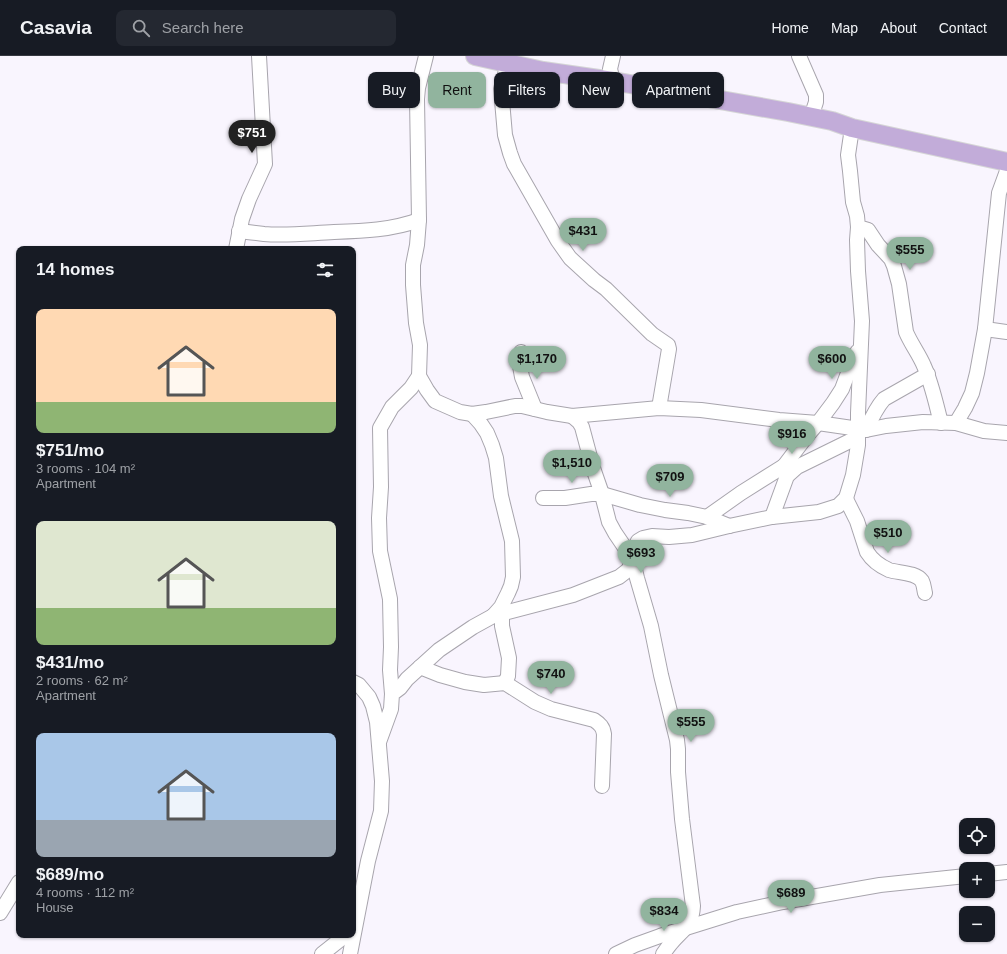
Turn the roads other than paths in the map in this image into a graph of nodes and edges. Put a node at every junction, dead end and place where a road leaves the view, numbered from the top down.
1 (259, 56) edge
2 (426, 56) edge
3 (475, 56) edge
4 (613, 56) edge
5 (799, 56) edge
6 (508, 63) junction
7 (611, 72) edge
8 (568, 75) edge
9 (624, 83) edge
10 (817, 118) junction
11 (852, 128) junction
12 (1007, 162) edge
13 (1007, 171) edge
14 (419, 220) junction
15 (858, 227) junction
16 (239, 231) junction
17 (236, 246) edge
18 (985, 329) junction
19 (1007, 332) edge
20 (860, 349) junction
21 (521, 352) dead end
22 (928, 374) junction
23 (419, 376) junction
24 (659, 408) junction
25 (535, 409) junction
26 (472, 414) junction
27 (572, 416) junction
28 (818, 423) junction
29 (941, 423) junction
30 (956, 423) junction
31 (861, 432) junction
32 (1007, 433) edge
33 (807, 461) junction
34 (784, 466) junction
35 (602, 494) junction
36 (543, 498) dead end
37 (846, 499) junction
38 (706, 517) junction
39 (772, 517) junction
40 (729, 526) junction
41 (632, 558) junction
42 (925, 594) dead end
43 (497, 615) junction
44 (420, 667) junction
45 (505, 683) junction
46 (356, 684) edge
47 (392, 694) junction
48 (379, 742) junction
49 (602, 786) dead end
50 (1007, 872) edge
51 (995, 873) edge
52 (959, 877) edge
53 (16, 887) edge
54 (356, 910) edge
55 (0, 913) edge
56 (686, 928) junction
57 (342, 938) edge
58 (351, 938) edge
59 (322, 954) edge
60 (350, 954) edge
61 (616, 954) edge
62 (663, 954) edge

1 - 16 street
2 - 14 street
3 - 6 main road
4 - 7 street
5 - 10 street
6 - 8 main road
6 - 24 street
9 - 10 main road
10 - 11 main road
11 - 12 main road
11 - 15 street
13 - 18 street
14 - 16 street
14 - 23 street
15 - 20 street
15 - 22 street
16 - 17 street
18 - 19 street
18 - 30 street
20 - 28 street
20 - 31 street
21 - 25 street
22 - 29 street
22 - 31 street
23 - 26 street
23 - 47 street
24 - 27 street
24 - 28 street
25 - 26 street
25 - 27 street
26 - 43 street
27 - 35 street
28 - 31 street
28 - 34 street
29 - 30 street
29 - 31 street
30 - 32 street
31 - 33 street
31 - 37 street
33 - 34 street
33 - 39 street
34 - 38 street
35 - 36 street
35 - 38 street
35 - 41 street
37 - 39 street
37 - 42 street
38 - 40 street
39 - 40 street
40 - 41 street
41 - 43 street
41 - 56 street
43 - 44 street
43 - 45 street
44 - 45 street
44 - 47 street
45 - 49 street
46 - 48 street
47 - 48 street
48 - 54 street
50 - 51 street
52 - 56 street
53 - 55 street
56 - 61 street
56 - 62 street
57 - 59 street
58 - 60 street

